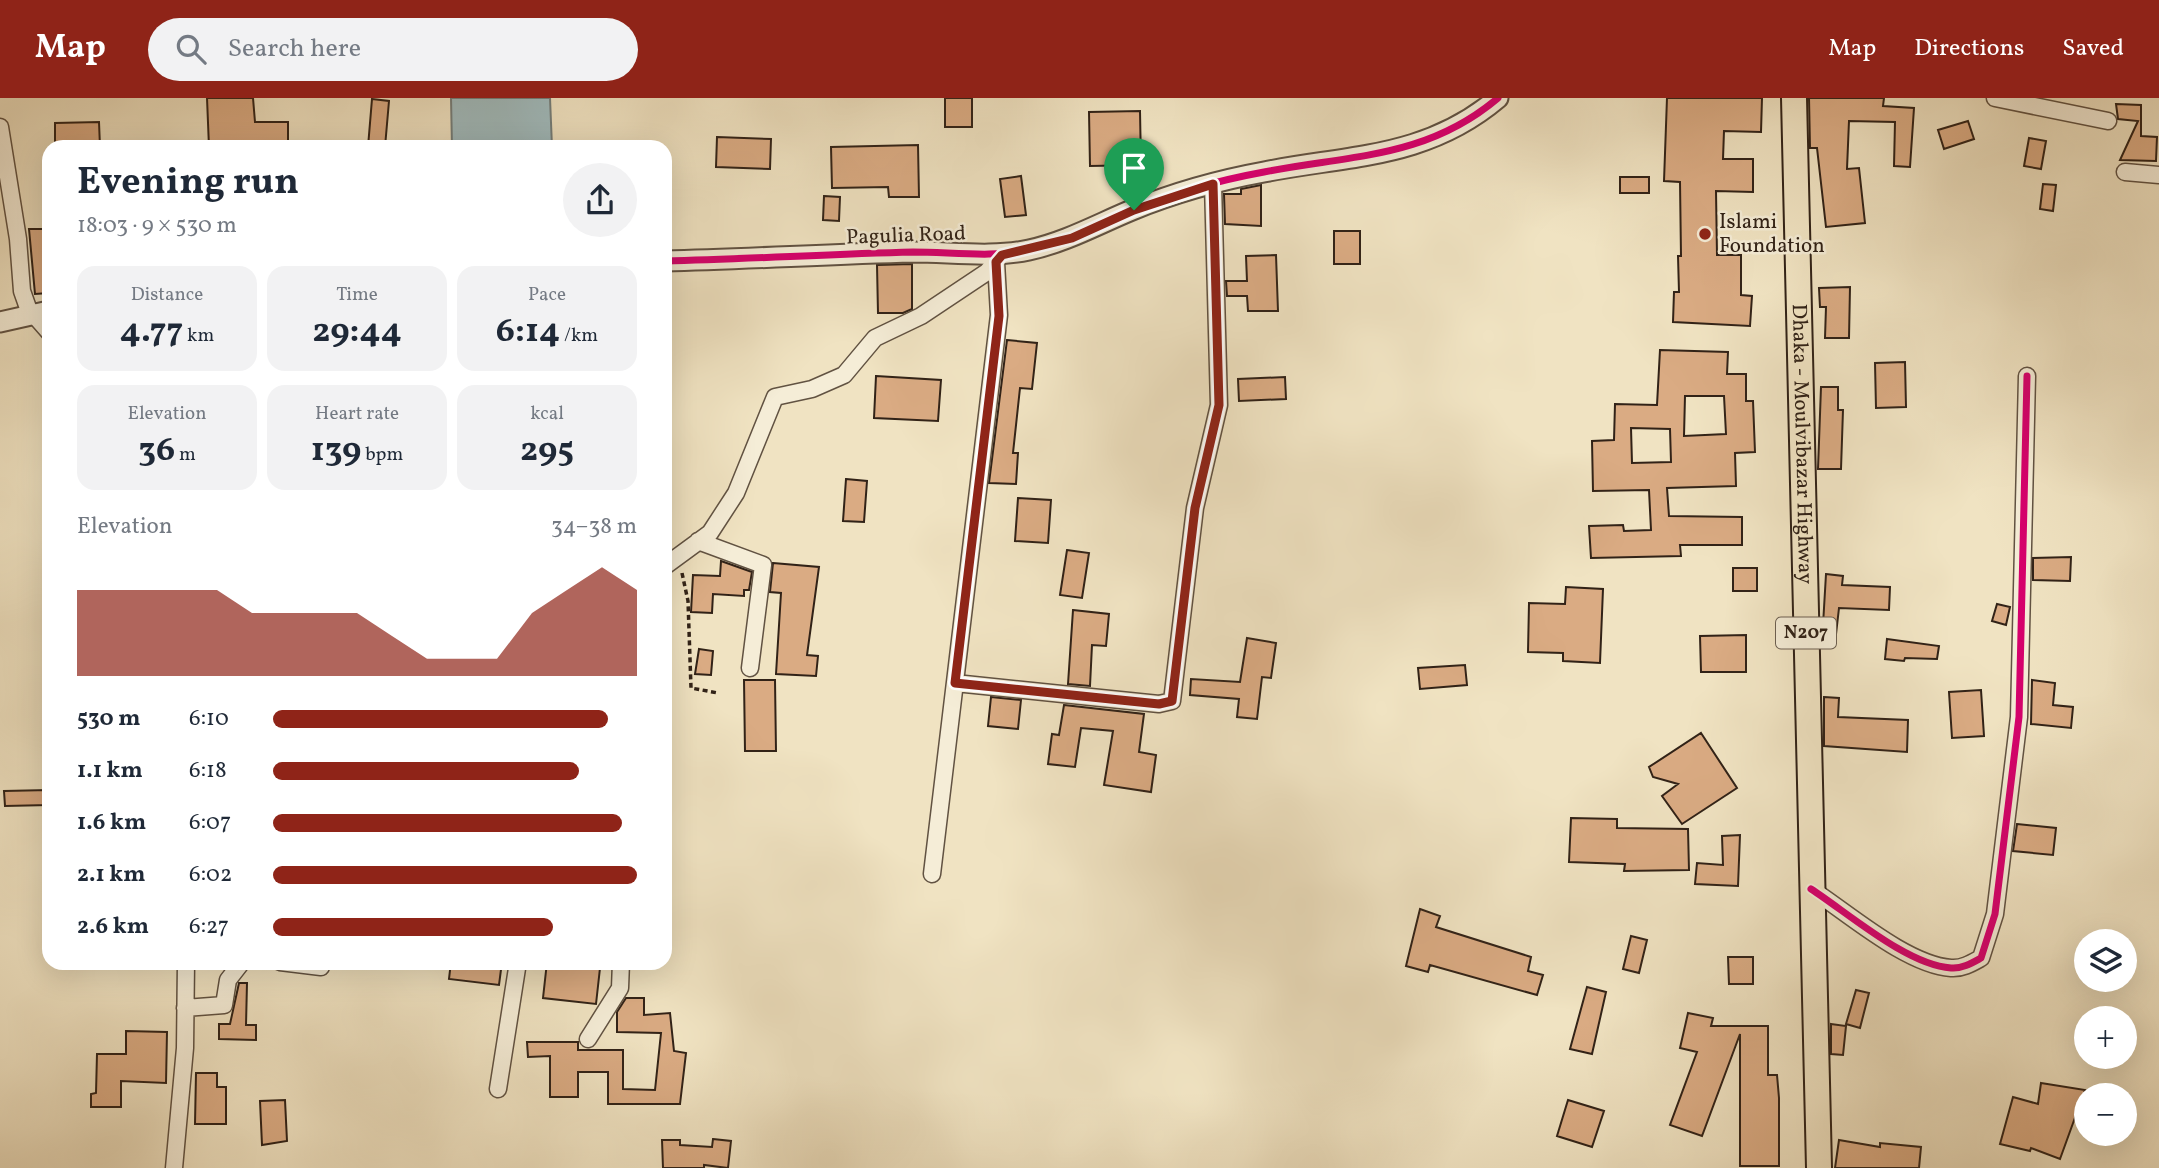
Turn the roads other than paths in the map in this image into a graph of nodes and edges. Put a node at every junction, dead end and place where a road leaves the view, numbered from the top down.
1 (1497, 98) edge
2 (1794, 98) edge
3 (1995, 98) edge
4 (2108, 121) dead end
5 (0, 127) edge
6 (2125, 172) dead end
7 (2159, 175) edge
8 (1213, 184) junction
9 (999, 258) junction
10 (672, 261) edge
11 (41, 312) edge
12 (0, 322) edge
13 (2027, 376) dead end
14 (698, 541) junction
15 (672, 561) edge
16 (750, 668) dead end
17 (955, 683) junction
18 (932, 874) dead end
19 (1811, 889) junction
20 (186, 970) edge
21 (236, 970) edge
22 (517, 970) edge
23 (621, 970) edge
24 (185, 1009) junction
25 (588, 1039) dead end
26 (498, 1089) dead end
27 (174, 1168) edge
28 (1819, 1168) edge

1 - 8 street, Pagulia Road
2 - 19 highway, Dhaka - Moulvibazar Highway / N207
3 - 4 street
5 - 11 street
6 - 7 street
8 - 9 street, Pagulia Road
8 - 17 street
9 - 10 street, Pagulia Road
9 - 14 street, Pagulia Road
9 - 17 street
11 - 12 street
13 - 19 street
14 - 15 street, Pagulia Road
14 - 16 street
17 - 18 street
19 - 28 highway, Dhaka - Moulvibazar Highway / N207
20 - 24 street
21 - 24 street
22 - 26 street
23 - 25 street
24 - 27 street

